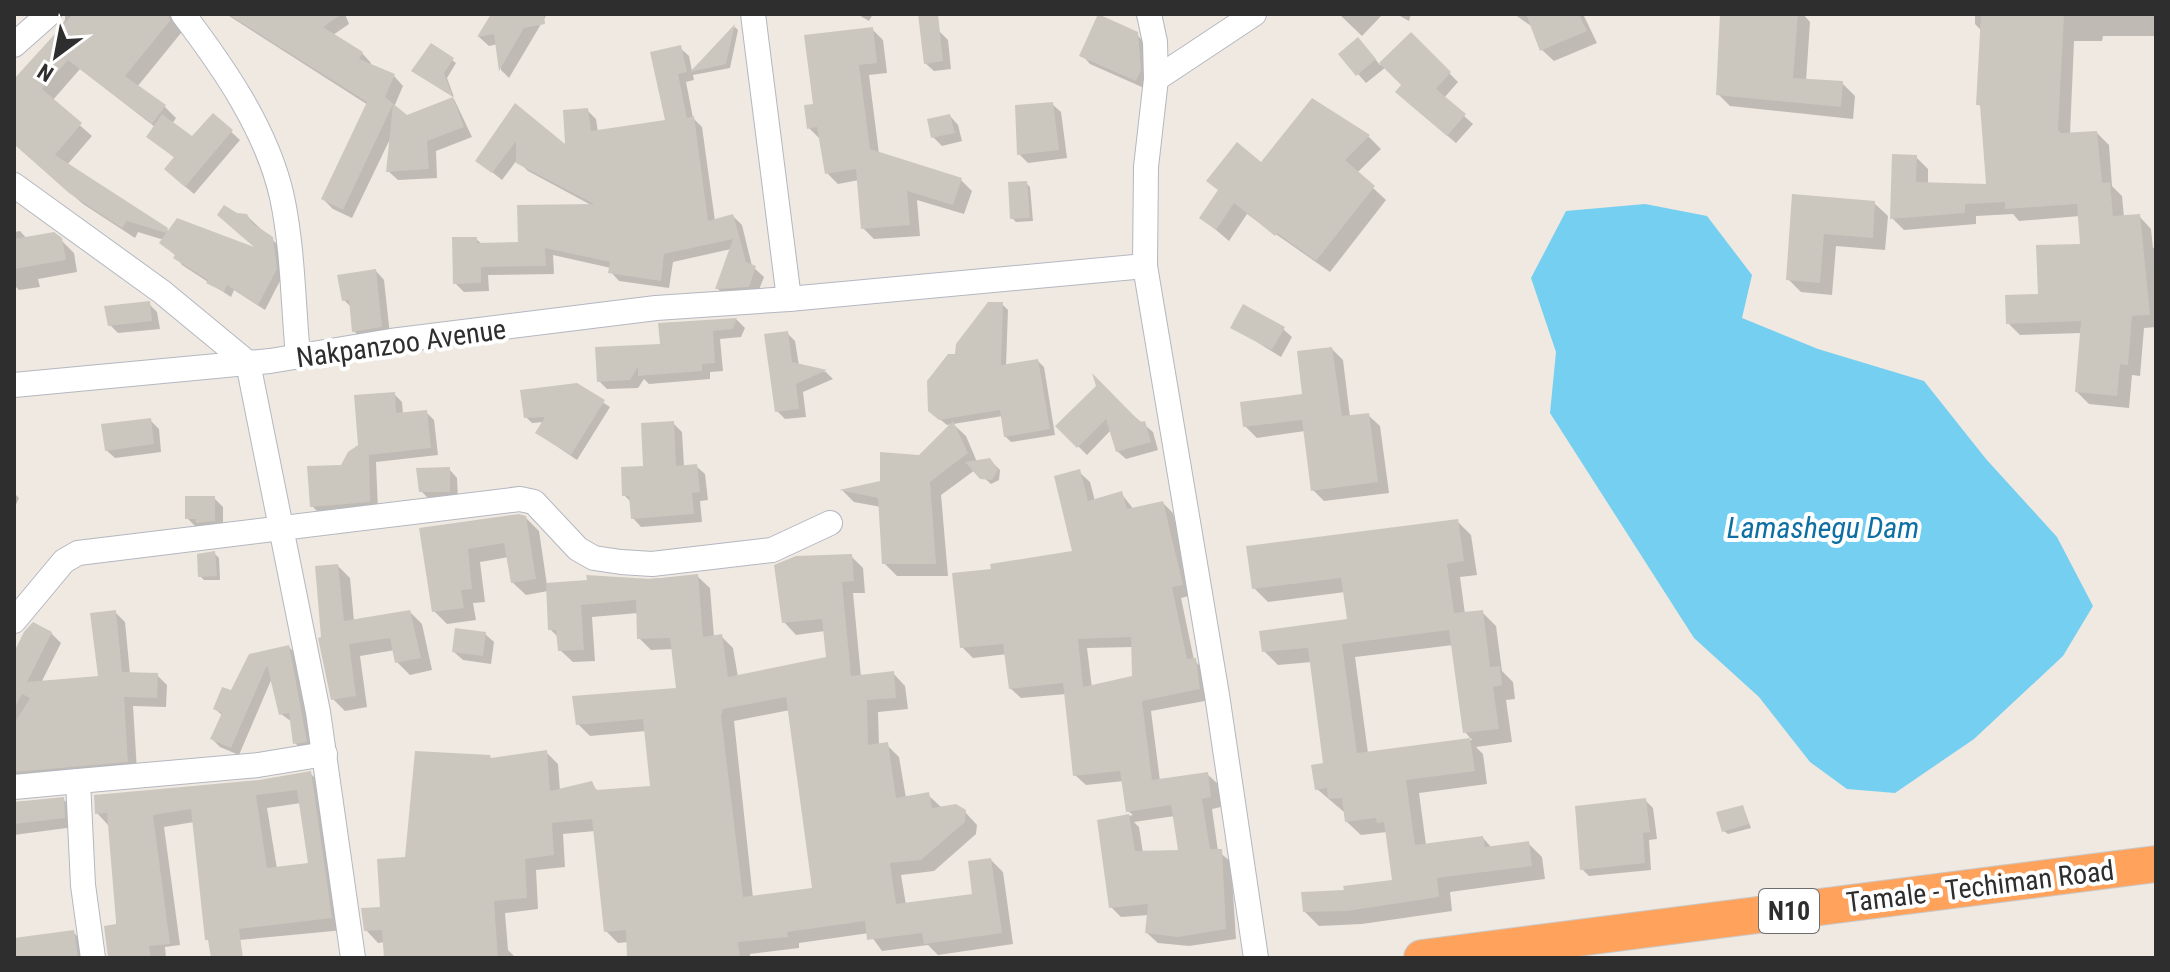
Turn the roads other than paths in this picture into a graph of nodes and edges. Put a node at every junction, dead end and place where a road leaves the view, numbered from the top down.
1 (49, 14) edge
2 (183, 14) edge
3 (753, 14) edge
4 (1149, 14) edge
5 (1254, 14) edge
6 (14, 45) edge
7 (1156, 79) junction
8 (14, 185) edge
9 (1145, 266) junction
10 (789, 299) junction
11 (298, 356) junction
12 (248, 363) junction
13 (14, 385) edge
14 (830, 523) dead end
15 (281, 526) junction
16 (14, 621) edge
17 (325, 754) junction
18 (78, 781) junction
19 (14, 787) edge
20 (2156, 864) edge
21 (93, 958) edge
22 (353, 958) edge
23 (1256, 958) edge
24 (1422, 958) edge

1 - 6 street
2 - 11 street
3 - 10 street
4 - 7 street
5 - 7 street
7 - 9 street
8 - 12 street
9 - 10 street, Nakpanzoo Avenue
9 - 23 street
10 - 11 street, Nakpanzoo Avenue
11 - 12 street, Nakpanzoo Avenue
12 - 13 street, Nakpanzoo Avenue
12 - 15 street
14 - 15 street
15 - 16 street
15 - 17 street
17 - 18 street
17 - 22 street
18 - 19 street
18 - 21 street
20 - 24 highway, Tamale - Techiman Road / N10

